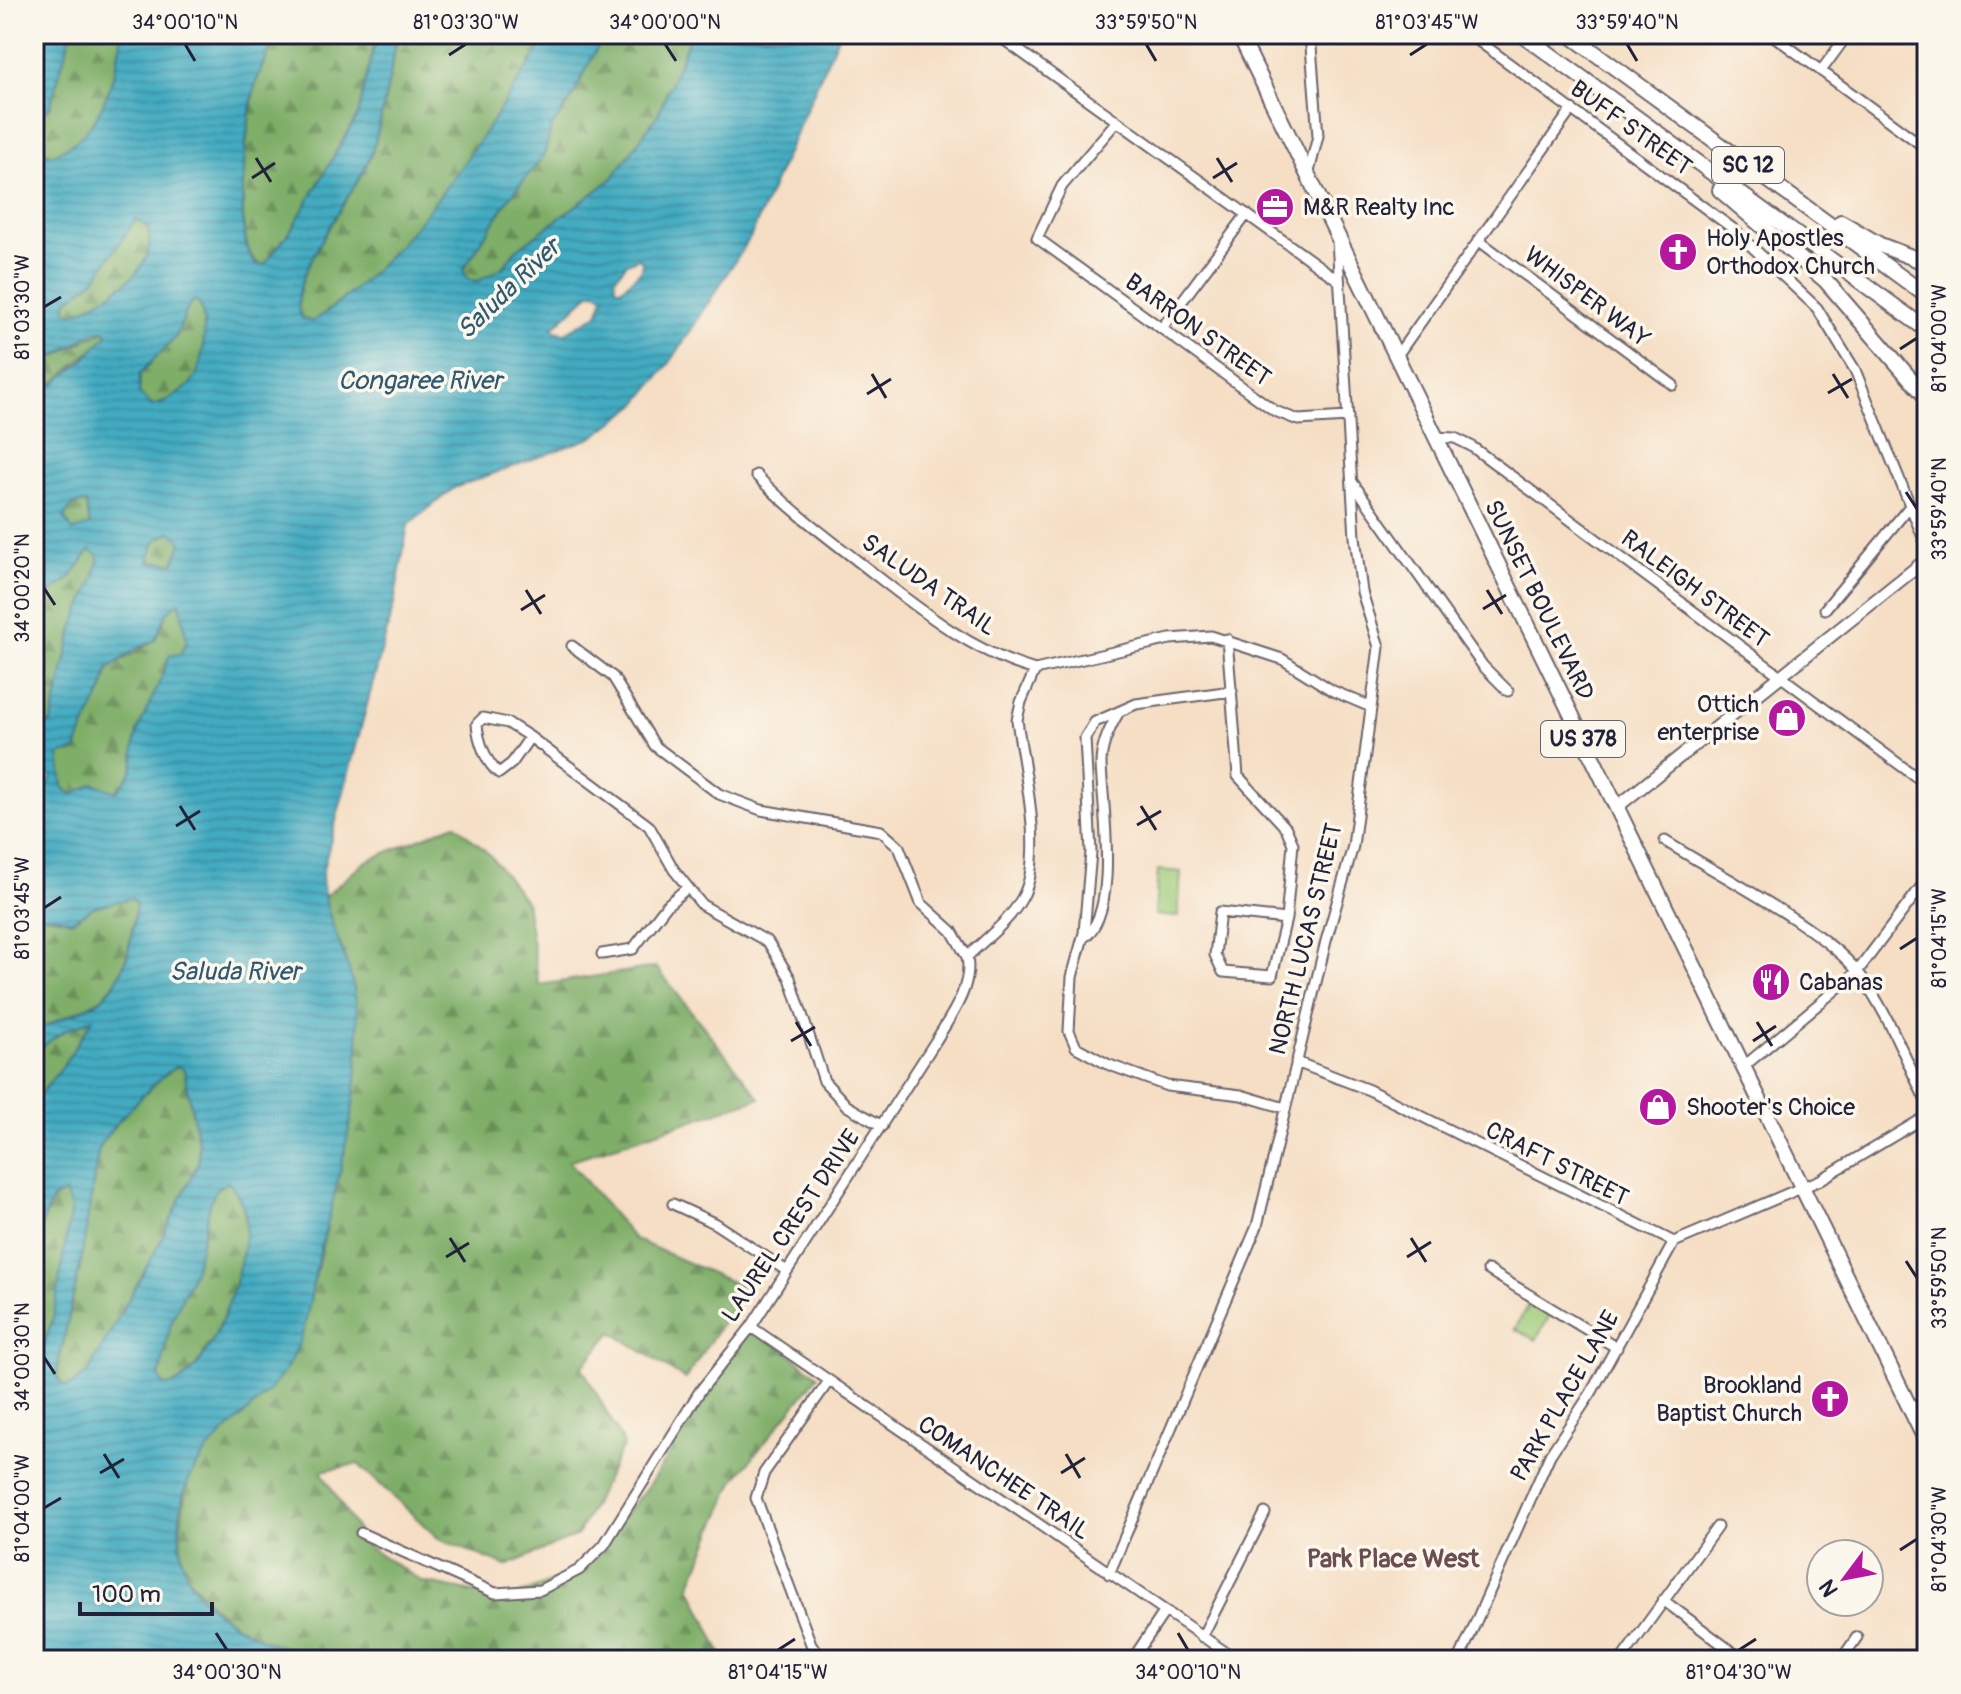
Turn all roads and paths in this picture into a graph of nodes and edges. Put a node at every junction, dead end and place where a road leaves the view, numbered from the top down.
1 (996, 34) edge
2 (1239, 34) edge
3 (1310, 34) edge
4 (1469, 34) edge
5 (1522, 34) edge
6 (1569, 34) edge
7 (1771, 34) edge
8 (1848, 34) edge
9 (1821, 71) junction
10 (1572, 109) junction
11 (1117, 121) junction
12 (1654, 131) junction
13 (1927, 149) edge
14 (1308, 176) junction
15 (1780, 188) junction
16 (1247, 214) junction
17 (1337, 237) junction
18 (1478, 240) junction
19 (1927, 263) edge
20 (1338, 280) junction
21 (1927, 296) edge
22 (1162, 328) junction
23 (1927, 330) edge
24 (1396, 357) junction
25 (1673, 385) dead end
26 (1927, 398) edge
27 (1348, 417) junction
28 (1435, 437) junction
29 (756, 475) dead end
30 (1353, 483) junction
31 (1910, 506) junction
32 (1927, 547) edge
33 (1927, 559) edge
34 (1825, 609) dead end
35 (1227, 639) junction
36 (572, 646) dead end
37 (1035, 670) junction
38 (1779, 677) junction
39 (1232, 691) junction
40 (1508, 691) dead end
41 (1371, 707) junction
42 (1120, 711) junction
43 (530, 737) junction
44 (1927, 785) edge
45 (1617, 807) junction
46 (1665, 841) dead end
47 (1927, 879) edge
48 (687, 888) junction
49 (1286, 919) junction
50 (1083, 938) junction
51 (602, 954) dead end
52 (967, 957) junction
53 (1857, 972) junction
54 (1296, 1062) junction
55 (1743, 1067) junction
56 (1927, 1103) edge
57 (1285, 1108) junction
58 (1927, 1116) edge
59 (882, 1126) junction
60 (1802, 1187) junction
61 (673, 1204) dead end
62 (1674, 1242) junction
63 (1488, 1270) dead end
64 (787, 1271) junction
65 (751, 1327) junction
66 (1617, 1348) junction
67 (829, 1381) junction
68 (1927, 1443) edge
69 (1265, 1513) dead end
70 (1717, 1527) dead end
71 (361, 1533) dead end
72 (1109, 1574) junction
73 (1663, 1600) junction
74 (1165, 1611) junction
75 (1202, 1637) junction
76 (1857, 1637) dead end
77 (822, 1660) edge
78 (1132, 1660) edge
79 (1237, 1660) edge
80 (1459, 1660) edge
81 (1621, 1660) edge
82 (1743, 1660) edge
83 (1841, 1660) edge

1 - 11 street
2 - 14 main road, SUNSET BOULEVARD / US 378
3 - 14 street
4 - 10 street, BUFF STREET
5 - 12 main road, SC 12
6 - 15 main road, SC 12
7 - 9 street
8 - 9 street
9 - 13 street
10 - 18 street
10 - 31 street, BUFF STREET
11 - 16 street
11 - 22 street, BARRON STREET
12 - 23 main road, SC 12
12 - 26 main road
14 - 17 main road, SUNSET BOULEVARD / US 378
15 - 19 main road
15 - 21 main road, SC 12
16 - 20 street
16 - 22 street
17 - 20 street, NORTH LUCAS STREET
17 - 24 main road, SUNSET BOULEVARD / US 378
18 - 24 street
18 - 25 street, WHISPER WAY
20 - 27 street, NORTH LUCAS STREET
22 - 27 street, BARRON STREET
24 - 28 main road, SUNSET BOULEVARD / US 378
27 - 30 street, NORTH LUCAS STREET
28 - 38 street, RALEIGH STREET
28 - 45 main road, SUNSET BOULEVARD / US 378
29 - 37 street, SALUDA TRAIL
30 - 40 street
30 - 41 street, NORTH LUCAS STREET
31 - 32 street, BUFF STREET
31 - 34 street
33 - 38 street
35 - 37 street
35 - 39 street
35 - 41 street
36 - 52 street
37 - 52 street
38 - 44 street, RALEIGH STREET
38 - 45 street
39 - 42 street
39 - 49 street
41 - 54 street, NORTH LUCAS STREET
42 - 50 street
42 - 50 street
43 - 43 street
43 - 48 street
45 - 55 main road, SUNSET BOULEVARD / US 378
46 - 53 street
47 - 53 street
48 - 51 street
48 - 59 street
49 - 49 street
50 - 57 street
52 - 59 street, LAUREL CREST DRIVE
53 - 55 street
53 - 56 street
54 - 57 street, NORTH LUCAS STREET
54 - 62 street, CRAFT STREET
55 - 60 main road, SUNSET BOULEVARD / US 378
57 - 72 street, NORTH LUCAS STREET
58 - 60 street
59 - 64 street, LAUREL CREST DRIVE
60 - 62 street
60 - 68 main road, SUNSET BOULEVARD / US 378
61 - 64 street
62 - 66 street, PARK PLACE LANE
63 - 66 street
64 - 65 street, LAUREL CREST DRIVE
65 - 67 street, COMANCHEE TRAIL
65 - 71 street, LAUREL CREST DRIVE
66 - 80 street, PARK PLACE LANE
67 - 72 street, COMANCHEE TRAIL
67 - 77 street
69 - 75 street
70 - 73 street
72 - 74 street, COMANCHEE TRAIL
73 - 81 street
73 - 82 street
74 - 75 street, COMANCHEE TRAIL
74 - 78 street
75 - 79 street, COMANCHEE TRAIL
76 - 83 street

